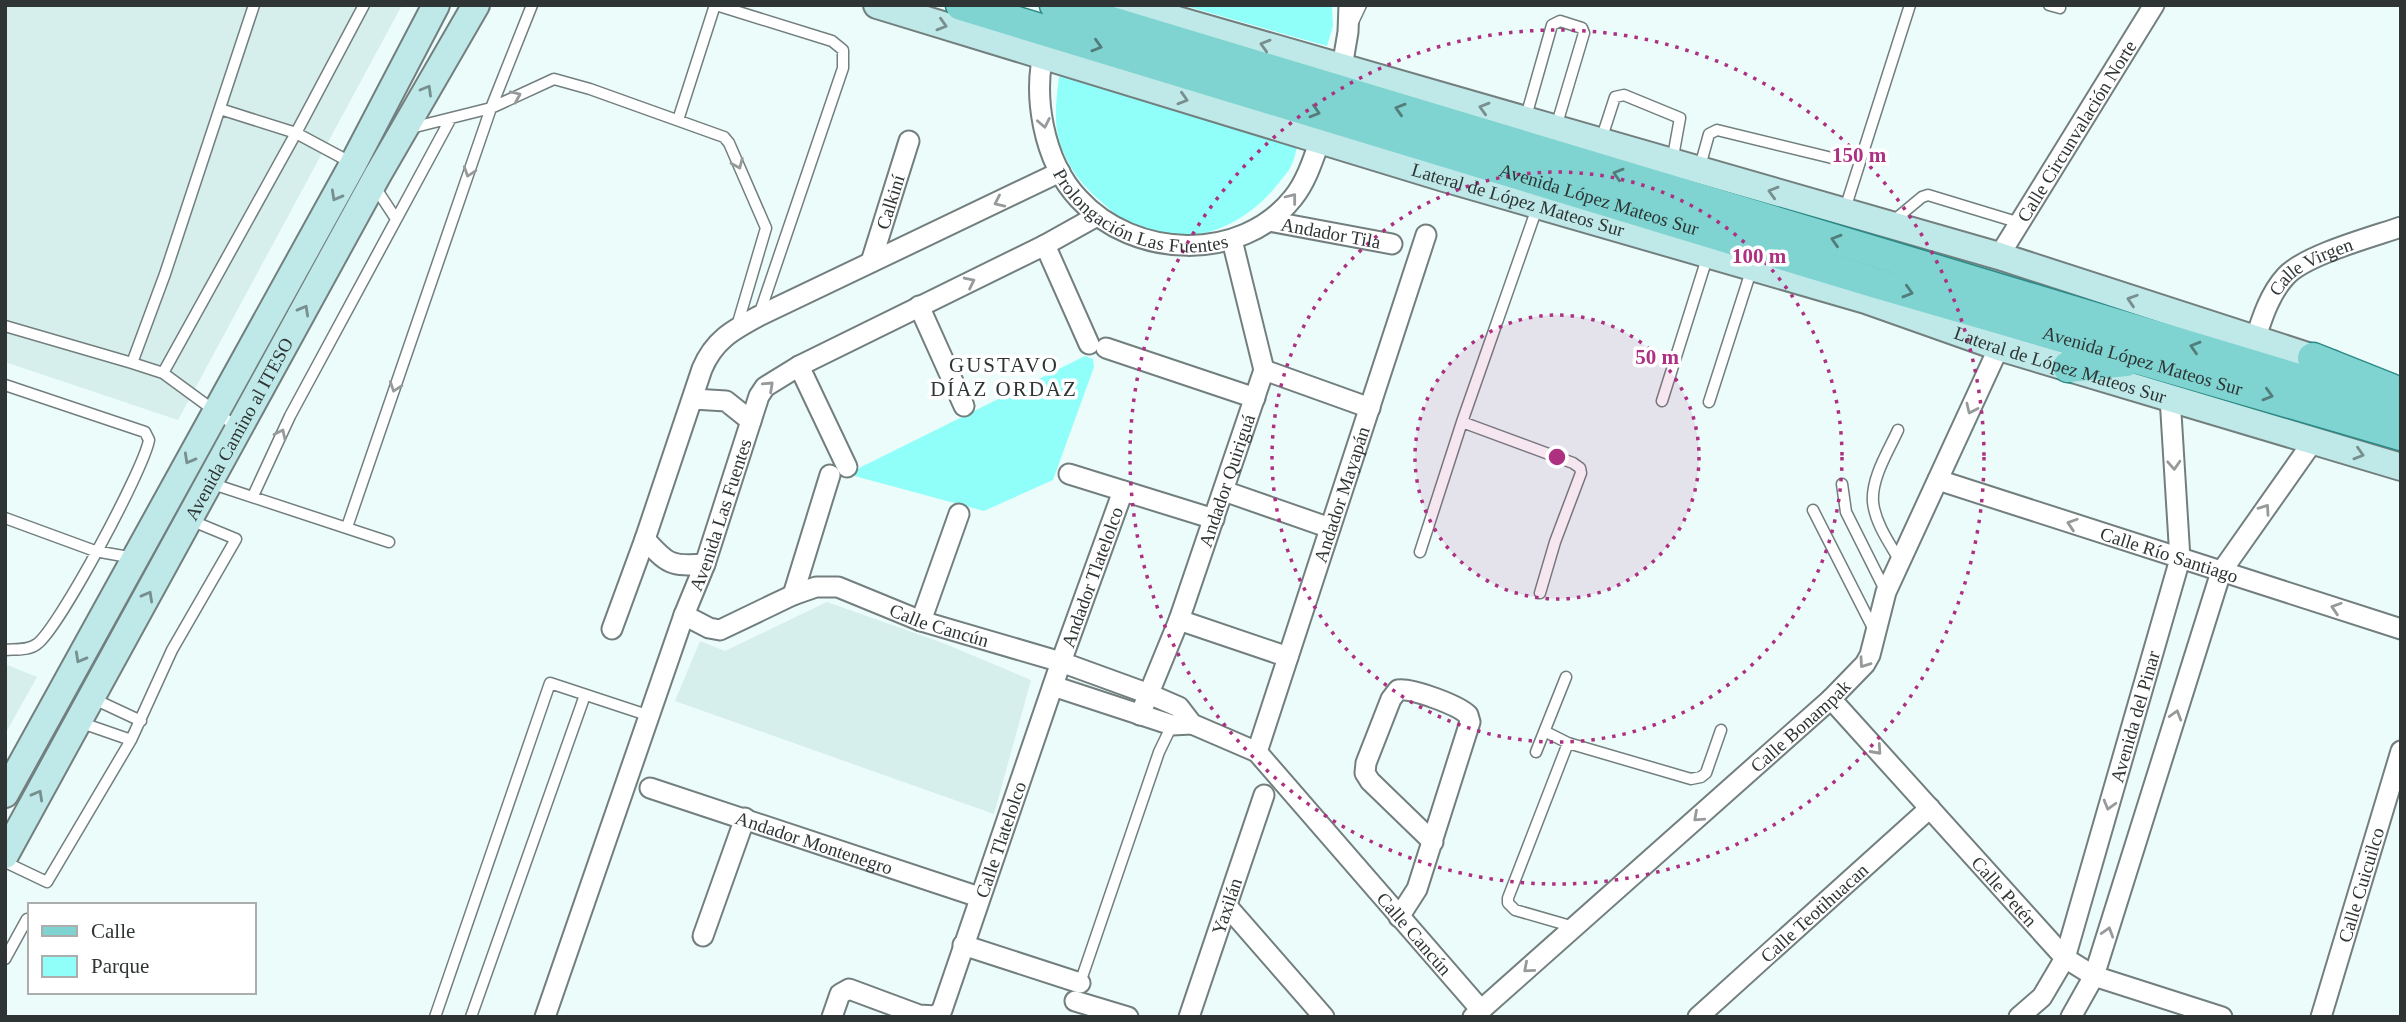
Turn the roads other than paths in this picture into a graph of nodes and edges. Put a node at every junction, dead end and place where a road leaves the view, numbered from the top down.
1 (254, 5) edge
2 (364, 5) edge
3 (436, 5) edge
4 (476, 5) edge
5 (532, 5) edge
6 (715, 5) edge
7 (748, 5) edge
8 (877, 5) edge
9 (961, 5) edge
10 (1125, 5) edge
11 (1349, 5) edge
12 (1361, 5) edge
13 (1910, 5) edge
14 (2154, 5) edge
15 (752, 17) junction
16 (1049, 31) edge
17 (1349, 32) junction
18 (1340, 79) junction
19 (491, 108) junction
20 (220, 109) junction
21 (451, 118) junction
22 (678, 120) junction
23 (1525, 120) junction
24 (1556, 129) junction
25 (404, 130) junction
26 (296, 133) junction
27 (909, 141) dead end
28 (1320, 141) junction
29 (1601, 142) junction
30 (1832, 158) dead end
31 (1672, 162) junction
32 (354, 164) junction
33 (1698, 170) junction
34 (1060, 172) junction
35 (375, 179) junction
36 (1538, 205) junction
37 (1844, 212) junction
38 (1097, 216) junction
39 (396, 219) junction
40 (1269, 221) junction
41 (2020, 223) junction
42 (1889, 225) junction
43 (2401, 227) edge
44 (1426, 235) dead end
45 (1233, 240) junction
46 (1392, 244) dead end
47 (1045, 245) junction
48 (1708, 255) junction
49 (1999, 257) junction
50 (871, 262) junction
51 (1760, 262) junction
52 (919, 306) junction
53 (759, 316) junction
54 (5, 326) edge
55 (736, 328) junction
56 (2255, 340) junction
57 (1999, 347) junction
58 (2313, 358) junction
59 (2141, 359) junction
60 (132, 363) junction
61 (799, 366) junction
62 (2068, 367) junction
63 (1264, 370) junction
64 (163, 373) junction
65 (2401, 384) edge
66 (5, 385) edge
67 (2401, 393) edge
68 (2170, 397) junction
69 (693, 398) junction
70 (1255, 398) junction
71 (1662, 401) dead end
72 (1709, 402) dead end
73 (964, 406) dead end
74 (1370, 408) junction
75 (2401, 410) edge
76 (215, 412) junction
77 (751, 421) junction
78 (1462, 422) junction
79 (239, 428) junction
80 (1898, 430) dead end
81 (2401, 435) edge
82 (2314, 440) junction
83 (2401, 467) edge
84 (1069, 474) dead end
85 (1938, 480) junction
86 (210, 483) junction
87 (1842, 484) dead end
88 (1124, 491) junction
89 (1224, 491) junction
90 (253, 496) junction
91 (1813, 510) dead end
92 (958, 514) dead end
93 (5, 518) edge
94 (1214, 519) junction
95 (190, 520) junction
96 (347, 527) junction
97 (1330, 528) junction
98 (645, 539) junction
99 (389, 542) dead end
100 (95, 551) junction
101 (1420, 552) dead end
102 (135, 558) junction
103 (2180, 559) junction
104 (1901, 561) junction
105 (705, 564) junction
106 (2221, 572) junction
107 (1886, 592) junction
108 (1540, 593) dead end
109 (793, 595) junction
110 (684, 615) junction
111 (1179, 620) junction
112 (921, 621) junction
113 (612, 629) dead end
114 (2401, 629) edge
115 (1875, 633) junction
116 (5, 650) edge
117 (1288, 657) junction
118 (1061, 662) junction
119 (1566, 677) dead end
120 (1053, 686) junction
121 (1149, 694) junction
122 (585, 695) junction
123 (92, 698) junction
124 (1831, 699) junction
125 (1140, 715) junction
126 (650, 716) junction
127 (1175, 716) junction
128 (141, 721) junction
129 (79, 722) junction
130 (1721, 730) dead end
131 (1546, 732) junction
132 (131, 740) junction
133 (1568, 743) junction
134 (2401, 751) edge
135 (1257, 752) junction
136 (1535, 752) dead end
137 (650, 788) dead end
138 (5, 794) edge
139 (1264, 795) dead end
140 (1930, 808) junction
141 (745, 818) junction
142 (1433, 842) junction
143 (5, 855) edge
144 (5, 862) edge
145 (979, 897) junction
146 (1227, 906) junction
147 (1399, 917) junction
148 (27, 919) dead end
149 (1574, 927) junction
150 (703, 936) dead end
151 (963, 945) junction
152 (2065, 958) junction
153 (5, 959) edge
154 (2094, 976) junction
155 (552, 998) junction
156 (1076, 998) junction
157 (1315, 1013) edge
158 (1477, 1013) edge
159 (936, 1016) edge
160 (435, 1017) edge
161 (471, 1017) edge
162 (532, 1017) edge
163 (545, 1017) edge
164 (831, 1017) edge
165 (1128, 1017) edge
166 (1189, 1017) edge
167 (1698, 1017) edge
168 (2019, 1017) edge
169 (2071, 1017) edge
170 (2222, 1017) edge
171 (2321, 1017) edge

1 - 20 lane
2 - 26 lane
3 - 32 main road, Avenida Camino al ITESO
25 -> 4 main road, Avenida Camino al ITESO
5 - 19 lane
6 - 15 lane
6 - 22 lane
7 - 15 lane
8 -> 16 main road, Lateral de López Mateos Sur
9 - 16 main road, Avenida López Mateos Sur
18 -> 10 main road
11 - 17 street
12 - 17 lane
13 - 37 lane
14 - 41 street, Calle Circunvalación Norte
15 - 53 lane
16 - 18 main road, Avenida López Mateos Sur
16 -> 28 main road, Lateral de López Mateos Sur
16 -> 34 street, Prolongación Las Fuentes
16 -> 51 main road, Avenida López Mateos Sur
17 - 18 street
23 -> 18 main road
75 -> 18 main road, Avenida López Mateos Sur
19 - 21 lane
19 -> 22 lane
19 -> 96 lane
20 - 26 lane
20 - 60 lane
21 - 25 lane
21 - 39 lane
22 -> 55 lane
23 - 24 main road
23 - 24 lane
24 - 29 main road
25 - 35 main road, Avenida Camino al ITESO
26 - 32 lane
26 - 64 lane
27 - 50 street, Calkiní
28 - 36 main road, Lateral de López Mateos Sur
40 -> 28 street, Prolongación Las Fuentes
29 - 31 main road
29 - 31 lane
30 - 33 lane
31 - 33 main road
32 - 35 lane
32 -> 76 main road, Avenida Camino al ITESO
37 -> 33 main road
34 - 38 street, Prolongación Las Fuentes
34 -> 50 street
35 - 39 lane
79 -> 35 main road, Avenida Camino al ITESO
36 - 48 main road, Lateral de López Mateos Sur
36 - 78 lane
37 - 42 main road
38 - 45 street, Prolongación Las Fuentes
38 - 47 street, Avenida Las Fuentes
90 -> 39 lane
40 - 45 street, Prolongación Las Fuentes
40 - 46 street, Andador Tila
41 - 42 lane
41 - 49 street, Calle Circunvalación Norte
42 - 49 main road
43 - 56 street, Calle Virgen
44 - 74 street, Andador Mayapán
45 - 63 street
52 -> 47 street, Avenida Las Fuentes
47 - 70 street
48 - 51 main road, Lateral de López Mateos Sur
48 - 71 lane
56 -> 49 main road
50 - 53 street
51 - 57 main road, Lateral de López Mateos Sur
51 -> 59 main road, Avenida López Mateos Sur
51 - 72 lane
52 - 61 street, Avenida Las Fuentes
52 - 73 street
53 - 55 street
54 - 60 lane
55 - 69 street
56 - 58 main road
57 - 62 main road, Lateral de López Mateos Sur
57 -> 85 street, Calle Bonampak
58 - 65 main road
58 - 67 main road
59 - 62 main road
59 -> 81 main road, Avenida López Mateos Sur
60 - 64 lane
77 -> 61 street, Avenida Las Fuentes
61 - 109 street
62 - 68 main road, Lateral de López Mateos Sur
63 - 70 street, Andador Quiriguá
63 - 74 street
64 - 76 lane
66 - 100 lane
68 - 82 main road, Lateral de López Mateos Sur
68 -> 103 street, Avenida del Pinar
69 - 77 street
69 - 98 street
70 - 89 street, Andador Quiriguá
74 - 97 street, Andador Mayapán
76 - 79 lane
76 -> 102 main road, Avenida Camino al ITESO
77 - 105 street, Avenida Las Fuentes
78 - 101 lane
78 - 108 lane
79 - 86 main road, Avenida Camino al ITESO
80 - 104 lane
82 -> 83 main road, Lateral de López Mateos Sur
106 -> 82 street, Avenida del Pinar
84 - 88 street
103 -> 85 street, Calle Río Santiago
85 - 104 street, Calle Bonampak
86 - 90 lane
86 - 95 main road, Avenida Camino al ITESO
87 - 107 lane
88 - 94 street
88 - 118 street, Andador Tlatelolco
89 - 94 street, Andador Quiriguá
89 - 97 street
90 - 96 lane
91 - 115 lane
92 - 112 street
93 - 100 lane
94 - 111 street, Andador Quiriguá
123 -> 95 main road, Avenida Camino al ITESO
95 - 128 lane
96 - 99 lane
97 - 117 street, Andador Mayapán
98 - 105 street
98 - 113 street
100 - 102 lane
100 - 116 lane
102 -> 138 main road, Avenida Camino al ITESO
103 - 106 street, Calle Río Santiago
103 -> 152 street, Avenida del Pinar
104 - 107 street, Calle Bonampak
105 - 110 street, Avenida Las Fuentes
114 -> 106 street, Calle Río Santiago
154 -> 106 street, Avenida del Pinar
107 - 115 street, Calle Bonampak
109 - 110 street, Calle Cancún
109 - 112 street, Calle Cancún
110 - 126 street, Avenida Las Fuentes
111 - 117 street
111 - 121 street, Andador Quiriguá
112 - 118 street, Calle Cancún
115 -> 124 street, Calle Bonampak
117 - 135 street, Andador Mayapán
118 - 120 street, Calle Tlatelolco
118 - 121 street, Calle Cancún
119 - 131 lane
120 - 125 street, Calle Cancún
120 - 145 street, Calle Tlatelolco
121 - 125 street, Andador Quiriguá
121 - 127 street, Calle Cancún
122 - 126 lane
122 - 160 lane
122 - 161 lane
123 - 128 lane
123 - 129 main road, Avenida Camino al ITESO
124 -> 140 street, Calle Petén
124 -> 149 street, Calle Bonampak
125 - 127 street, Calle Cancún
126 - 155 street, Avenida Las Fuentes
127 - 135 street, Calle Cancún
127 - 156 lane
128 - 132 lane
129 - 132 lane
143 -> 129 main road, Avenida Camino al ITESO
130 - 133 lane
131 - 133 lane
131 - 136 lane
132 - 144 lane
133 - 149 lane
134 - 171 street, Calle Cuicuilco
135 - 147 street, Calle Cancún
137 - 141 street, Andador Montenegro
139 - 146 street, Yaxilán
140 - 152 street, Calle Petén
140 - 167 street, Calle Teotihuacan
141 - 145 street, Andador Montenegro
141 - 150 street
142 - 142 street
142 - 147 street
145 - 151 street, Calle Tlatelolco
146 - 157 street
146 - 166 street, Yaxilán
147 - 158 street, Calle Cancún
148 - 153 lane
149 -> 158 street, Calle Bonampak
151 - 156 street
151 - 159 street, Calle Tlatelolco
152 - 154 street, Calle Petén
152 - 168 street, Avenida del Pinar
154 - 169 street, Avenida del Pinar
154 - 170 street, Calle Petén
155 - 162 street, Avenida Las Fuentes
155 - 163 street, Avenida Las Fuentes
156 - 165 street
159 - 164 street

